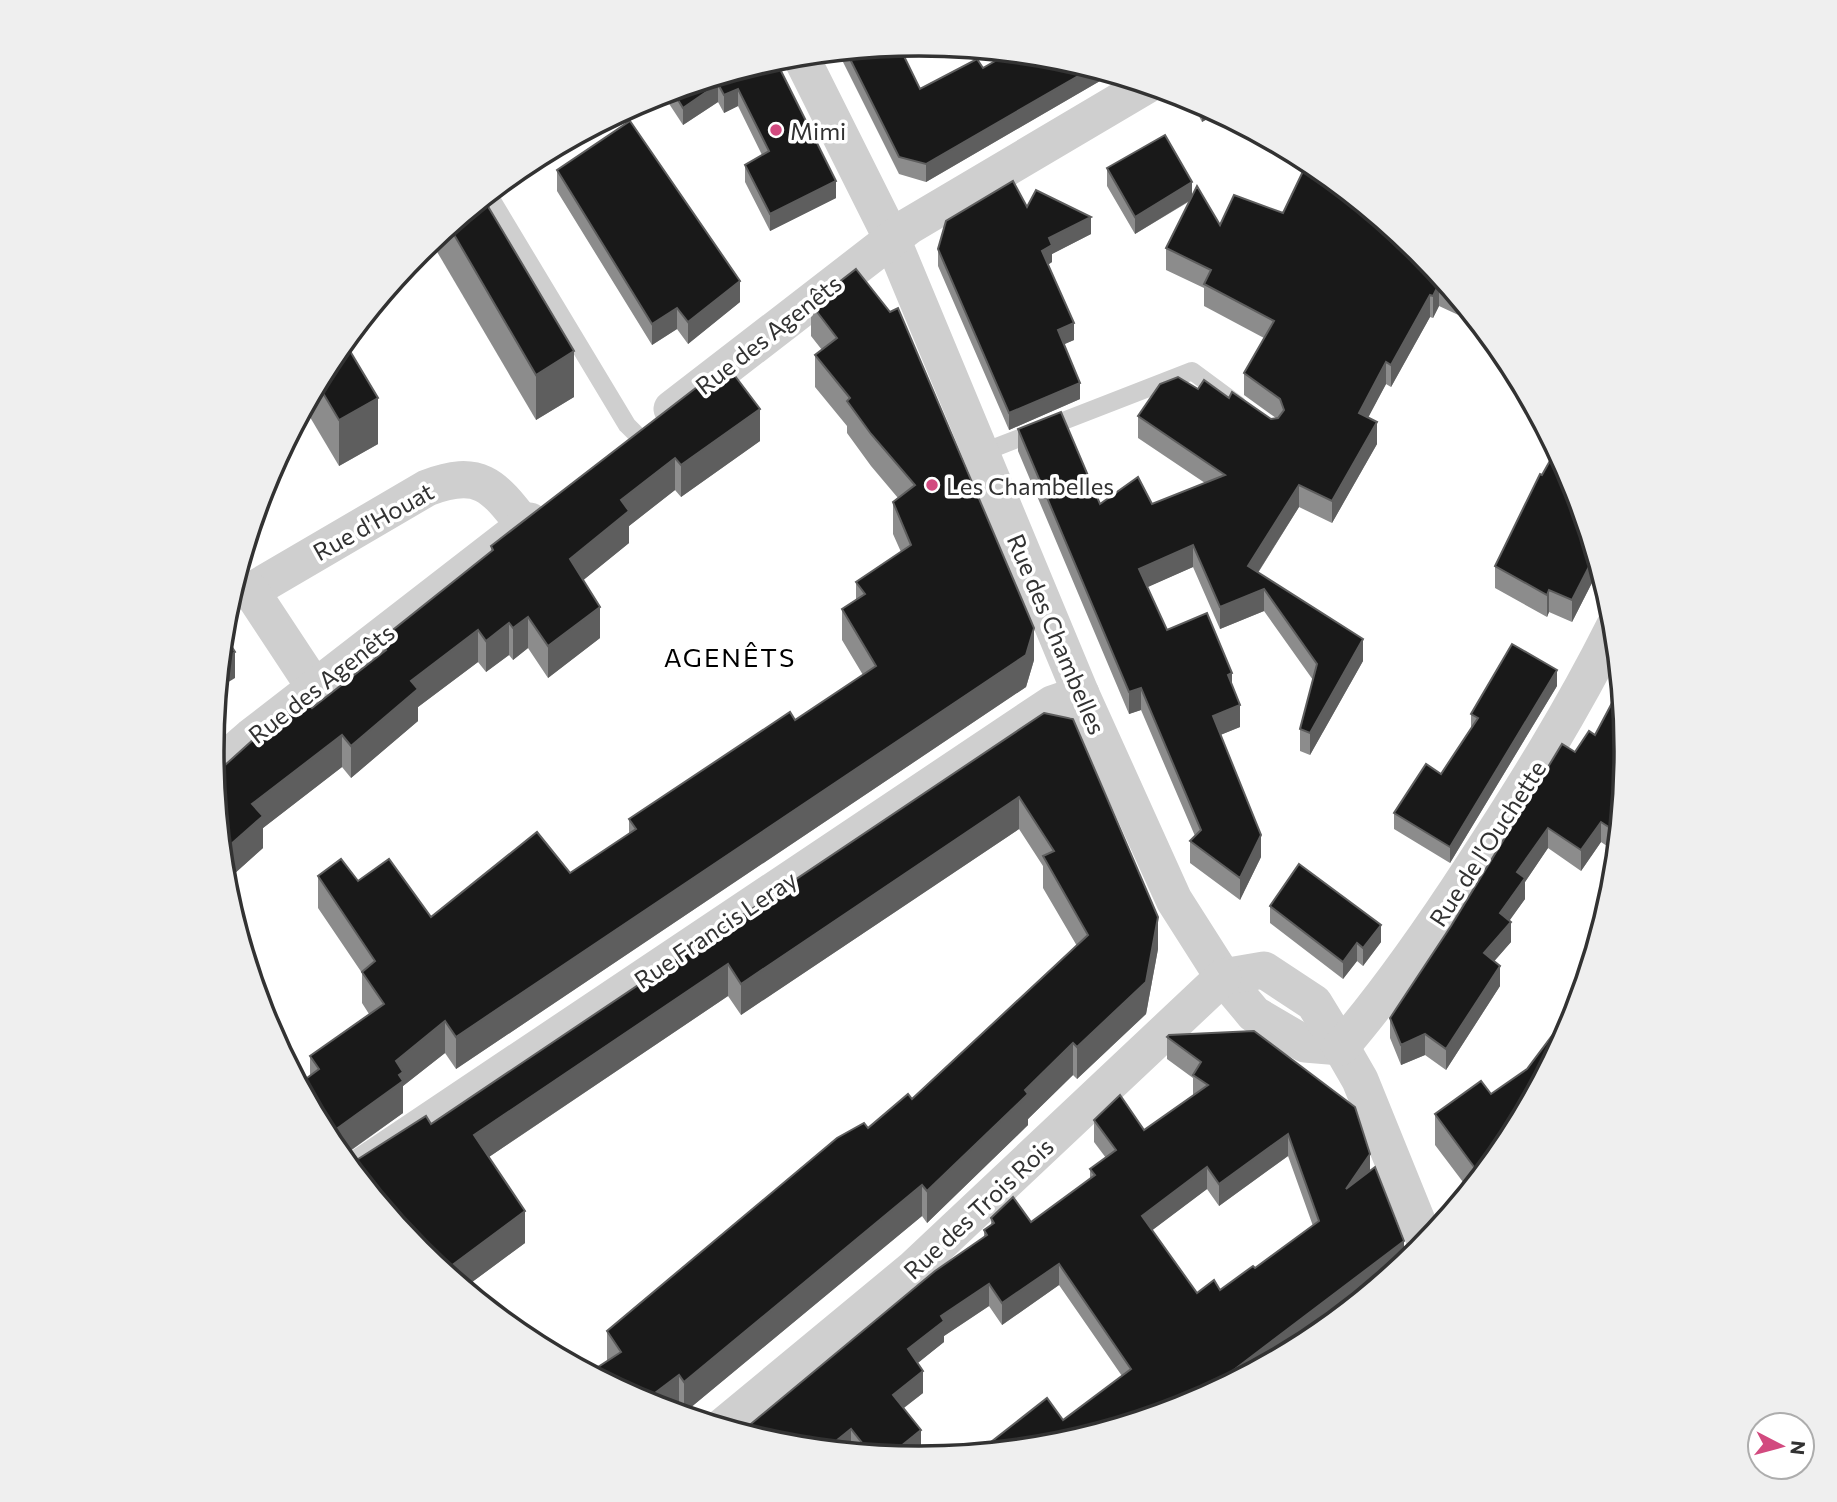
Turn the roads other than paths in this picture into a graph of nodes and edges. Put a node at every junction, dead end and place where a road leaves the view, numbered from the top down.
1 (805, 66) edge
2 (1136, 91) edge
3 (493, 202) edge
4 (892, 239) junction
5 (1252, 416) edge
6 (638, 436) junction
7 (981, 453) junction
8 (607, 460) edge
9 (555, 500) edge
10 (524, 525) junction
11 (242, 591) edge
12 (1605, 645) edge
13 (315, 688) junction
14 (1081, 694) junction
15 (224, 762) edge
16 (1223, 977) junction
17 (1341, 1047) junction
18 (362, 1166) edge
19 (1421, 1230) edge
20 (731, 1420) edge

1 - 4 street, Rue des Chambelles
2 - 4 street, Rue des Agenêts
3 - 6 lane
4 - 6 street, Rue des Agenêts
4 - 7 street, Rue des Chambelles
5 - 7 lane
6 - 8 street, Rue des Agenêts
7 - 14 street, Rue des Chambelles
9 - 10 street, Rue des Agenêts
10 - 11 street, Rue d'Houat
10 - 13 street, Rue des Agenêts
11 - 13 street, Rue d'Houat
12 - 17 street, Rue de l'Ouchette
13 - 15 street, Rue des Agenêts
14 - 16 street, Rue des Chambelles
14 - 18 street, Rue Francis Leray
16 - 17 street
16 - 20 street, Rue des Trois Rois
17 - 19 street

